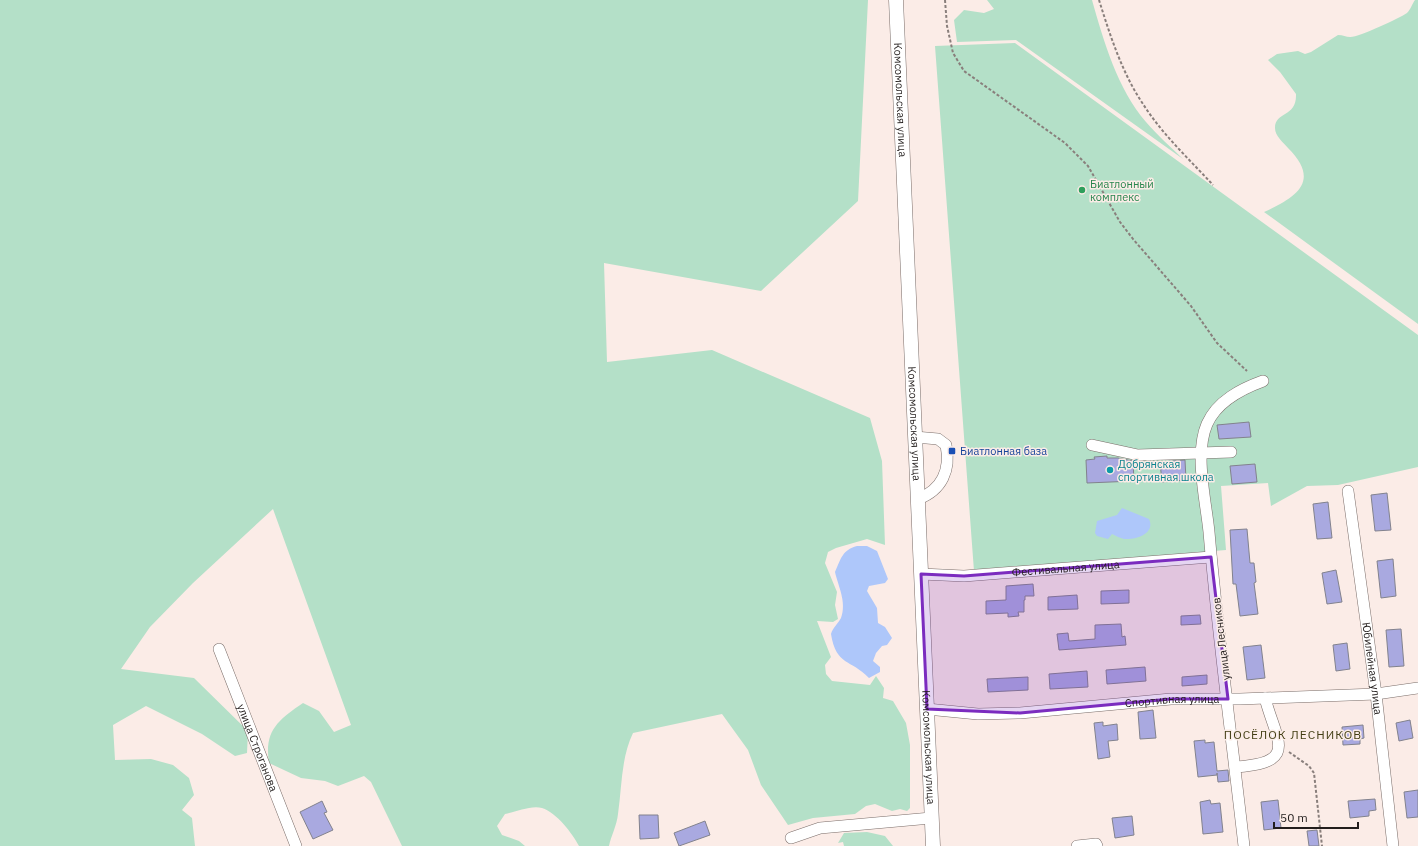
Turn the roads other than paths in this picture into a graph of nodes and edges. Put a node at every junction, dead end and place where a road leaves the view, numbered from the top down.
1 (896, 1) edge
2 (1263, 381) dead end
3 (915, 437) junction
4 (1092, 445) dead end
5 (1201, 452) junction
6 (1231, 452) dead end
7 (1348, 491) dead end
8 (918, 499) junction
9 (1211, 557) junction
10 (921, 574) junction
11 (219, 650) dead end
12 (1418, 688) edge
13 (1376, 694) junction
14 (1265, 698) junction
15 (1228, 699) junction
16 (927, 709) junction
17 (1235, 768) junction
18 (932, 818) junction
19 (791, 838) dead end
20 (1096, 845) edge
21 (296, 846) edge
22 (933, 846) edge
23 (1077, 846) edge
24 (1244, 846) edge
25 (1393, 846) edge

1 - 3 main road, Комсомольская улица
2 - 5 street, улица Лесников
3 - 8 main road, Комсомольская улица
3 - 8 street
4 - 5 street
5 - 6 street
5 - 9 street, улица Лесников
7 - 13 street, Юбилейная улица
8 - 10 main road, Комсомольская улица
9 - 10 street, Фестивальная улица
9 - 15 street, улица Лесников
10 - 16 main road, Комсомольская улица
11 - 21 street, улица Строганова
12 - 13 street, Спортивная улица
13 - 14 street, Спортивная улица
13 - 25 street, Юбилейная улица
14 - 15 street, Спортивная улица
14 - 17 street
15 - 16 street, Спортивная улица
15 - 17 street, улица Лесников
16 - 18 main road, Комсомольская улица
17 - 24 street, улица Лесников
18 - 19 street
18 - 22 main road, Комсомольская улица
20 - 23 street

